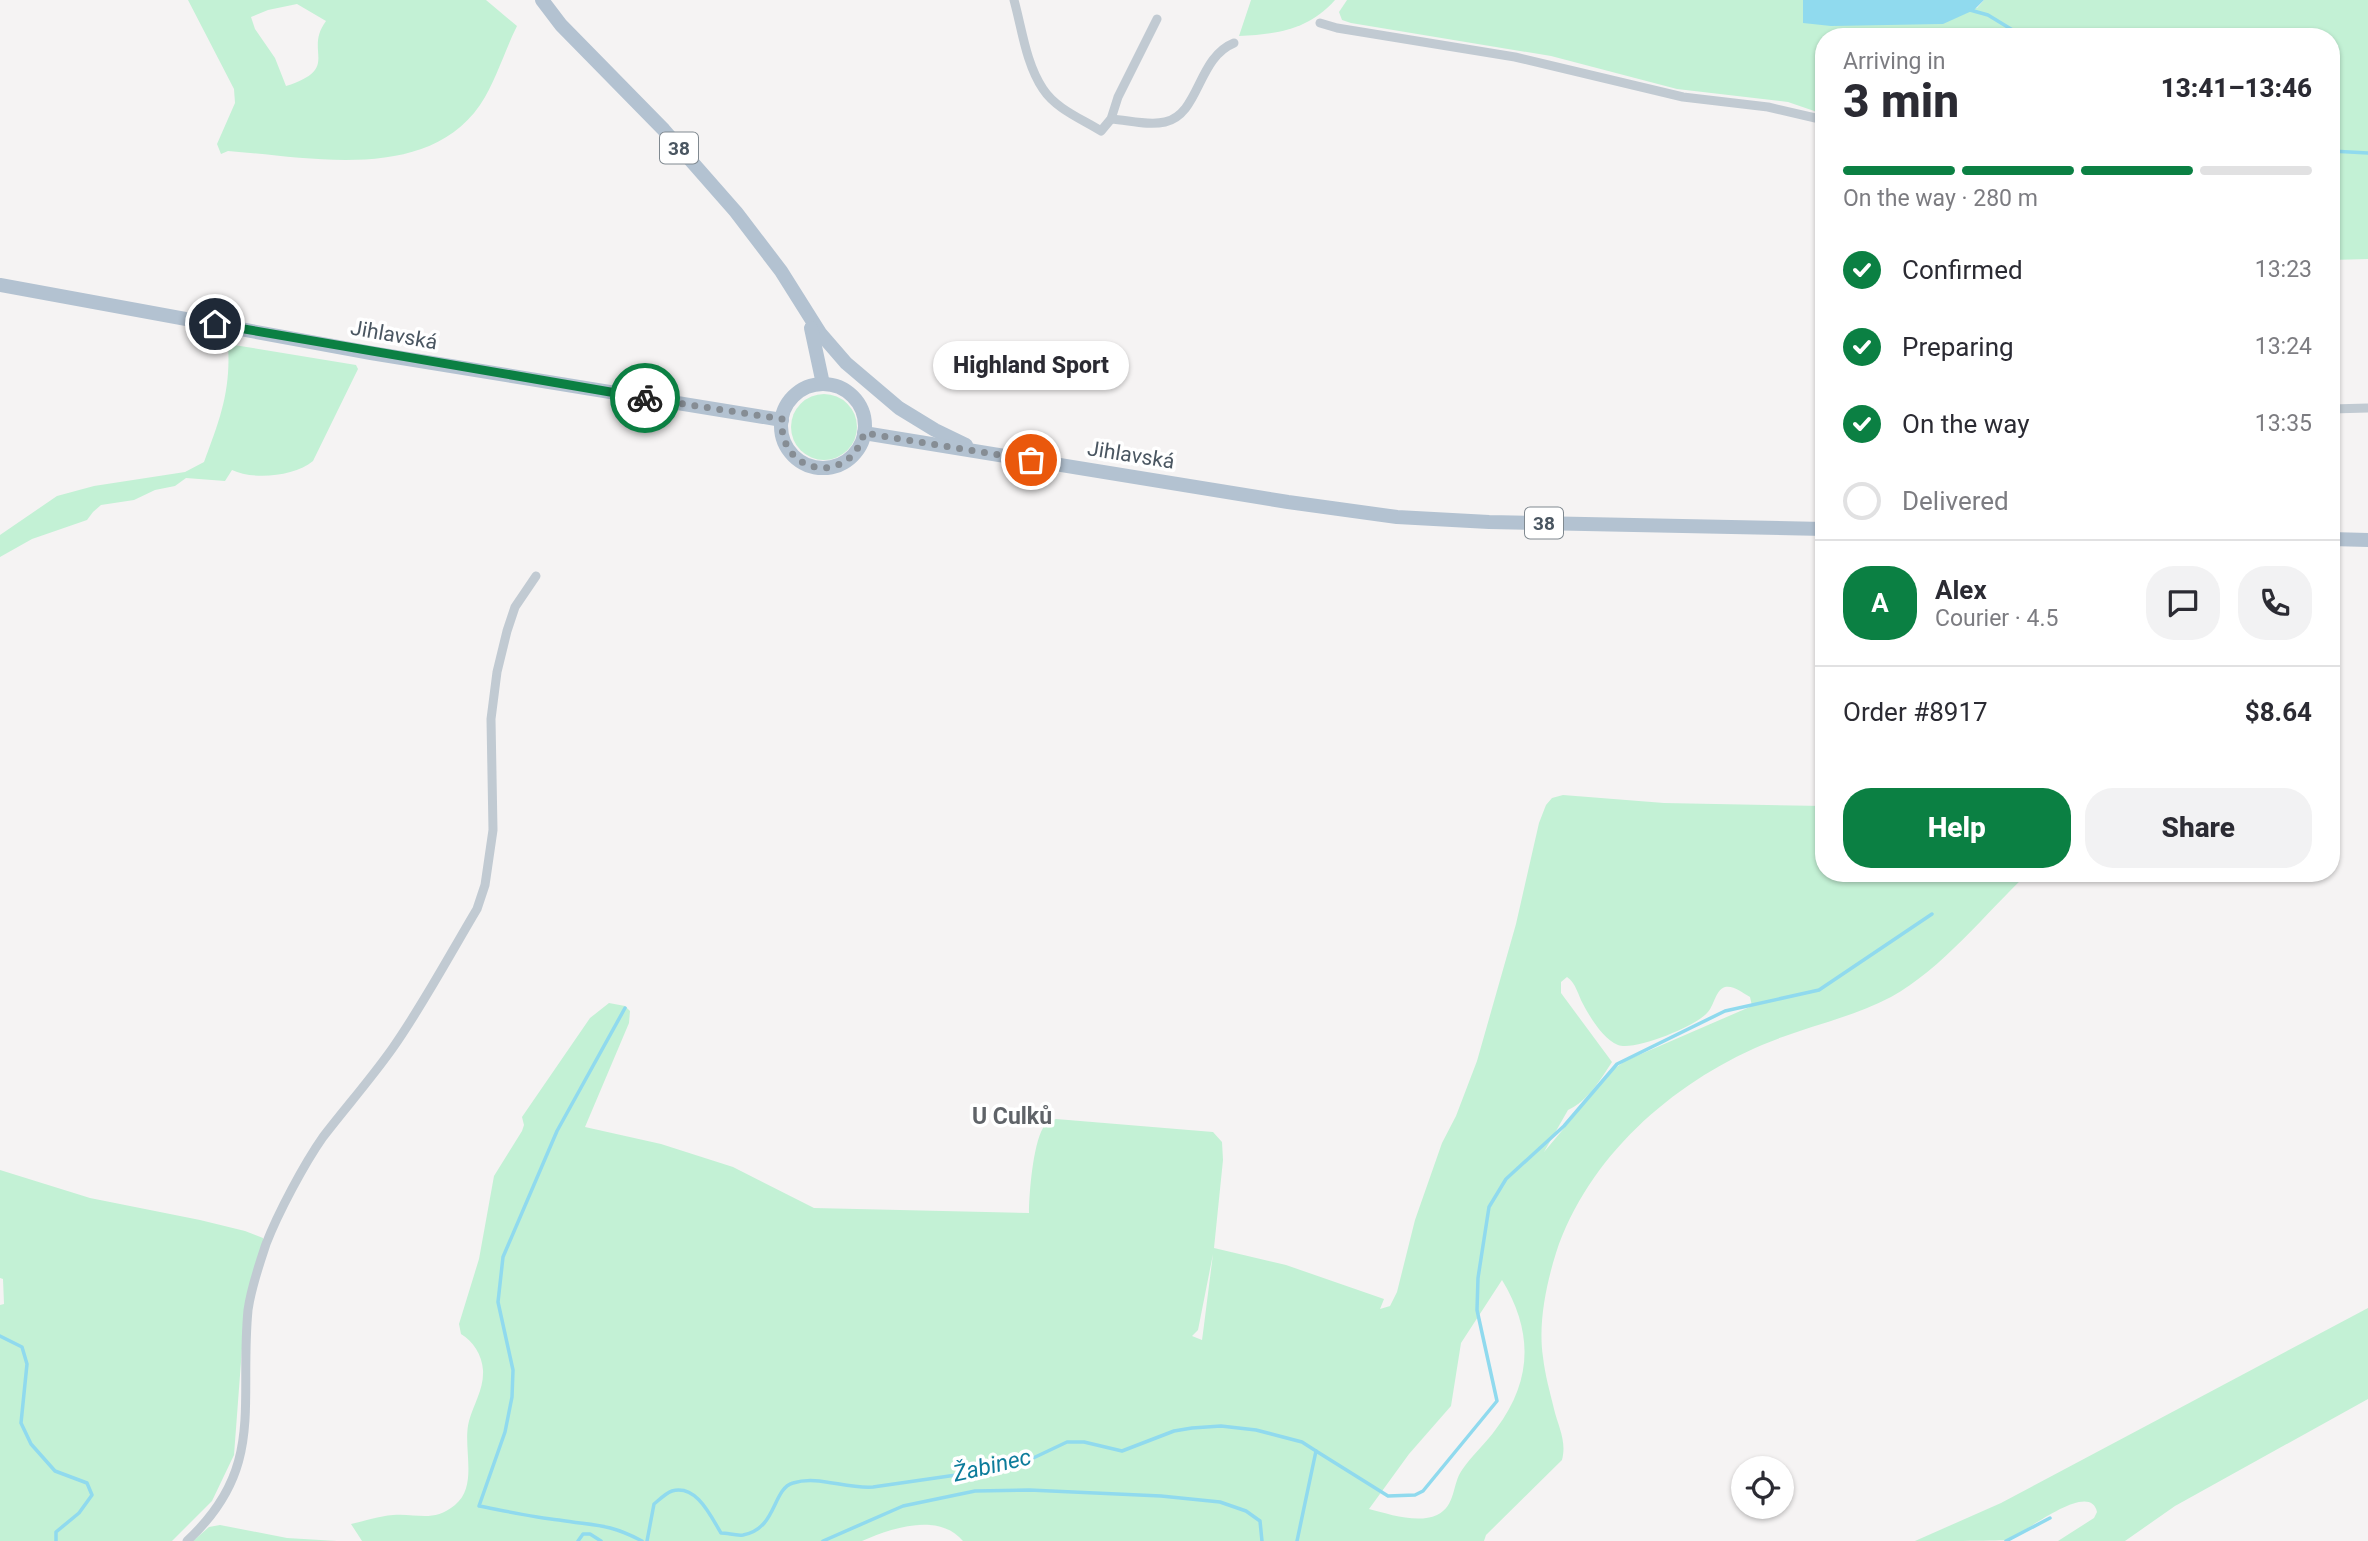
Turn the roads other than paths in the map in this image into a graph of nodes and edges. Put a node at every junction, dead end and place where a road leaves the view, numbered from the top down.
1 (542, 0) edge
2 (1014, 0) edge
3 (1157, 19) dead end
4 (1320, 23) dead end
5 (1234, 43) dead end
6 (1815, 118) edge
7 (1111, 119) junction
8 (0, 285) edge
9 (803, 307) junction
10 (823, 384) junction
11 (2368, 408) edge
12 (2340, 409) edge
13 (782, 419) junction
14 (864, 433) junction
15 (1000, 455) junction
16 (1815, 529) edge
17 (2340, 539) edge
18 (2368, 540) edge
19 (536, 576) dead end
20 (187, 1541) edge

1 - 9 main road, 38
2 - 7 street
3 - 7 street
4 - 6 street
5 - 7 street
8 - 13 main road, Jihlavská
9 - 10 main road, 38
9 - 15 main road
10 - 13 main road
10 - 14 main road
11 - 12 street
13 - 14 main road
14 - 15 main road, Jihlavská / 38
15 - 16 main road, Jihlavská / 38
17 - 18 main road
19 - 20 street

